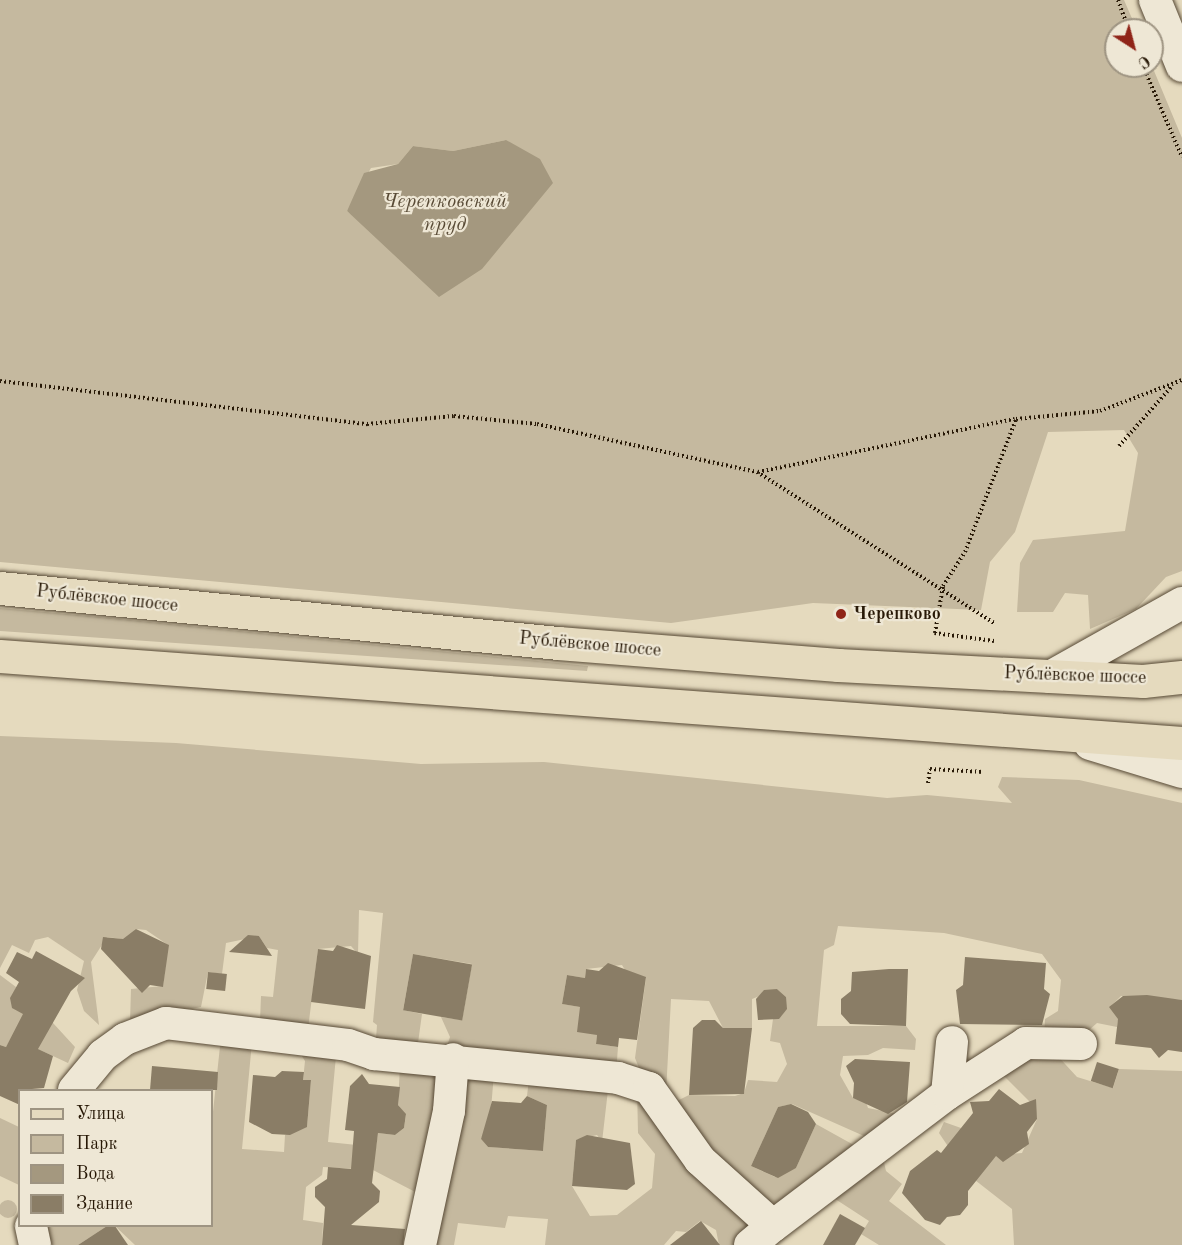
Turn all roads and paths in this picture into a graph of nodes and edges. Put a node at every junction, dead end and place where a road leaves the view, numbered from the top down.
1 (1118, 0) edge
2 (1155, 0) edge
3 (1125, 18) edge
4 (1182, 66) edge
5 (1148, 78) edge
6 (1182, 157) edge
7 (1182, 380) edge
8 (0, 381) edge
9 (1172, 386) junction
10 (1016, 419) junction
11 (1119, 446) dead end
12 (757, 472) junction
13 (943, 586) junction
14 (0, 588) edge
15 (1182, 603) edge
16 (994, 623) dead end
17 (993, 641) dead end
18 (0, 656) edge
19 (1050, 676) junction
20 (1182, 677) edge
21 (1143, 681) junction
22 (1182, 687) edge
23 (1046, 732) junction
24 (1177, 742) edge
25 (984, 772) dead end
26 (1182, 772) edge
27 (928, 783) dead end
28 (952, 1042) dead end
29 (1081, 1044) dead end
30 (453, 1059) junction
31 (75, 1089) edge
32 (947, 1094) junction
33 (32, 1227) edge
34 (762, 1235) edge
35 (35, 1245) edge
36 (420, 1245) edge

1 - 3 path
2 - 4 street
5 - 6 path
7 - 9 path
8 - 12 path
9 - 10 path
9 - 11 path
10 - 12 path
10 - 13 path
12 - 13 path
13 - 16 path
13 - 17 path
14 - 19 main road, Рублёвское шоссе
15 - 19 street
18 - 23 main road
19 - 21 main road, Рублёвское шоссе
20 - 21 main road, Рублёвское шоссе
21 - 22 main road
23 - 24 main road
23 - 26 street
25 - 27 path
28 - 32 street
29 - 32 street
30 - 31 street
30 - 34 street
30 - 36 street
32 - 34 street
33 - 35 street

